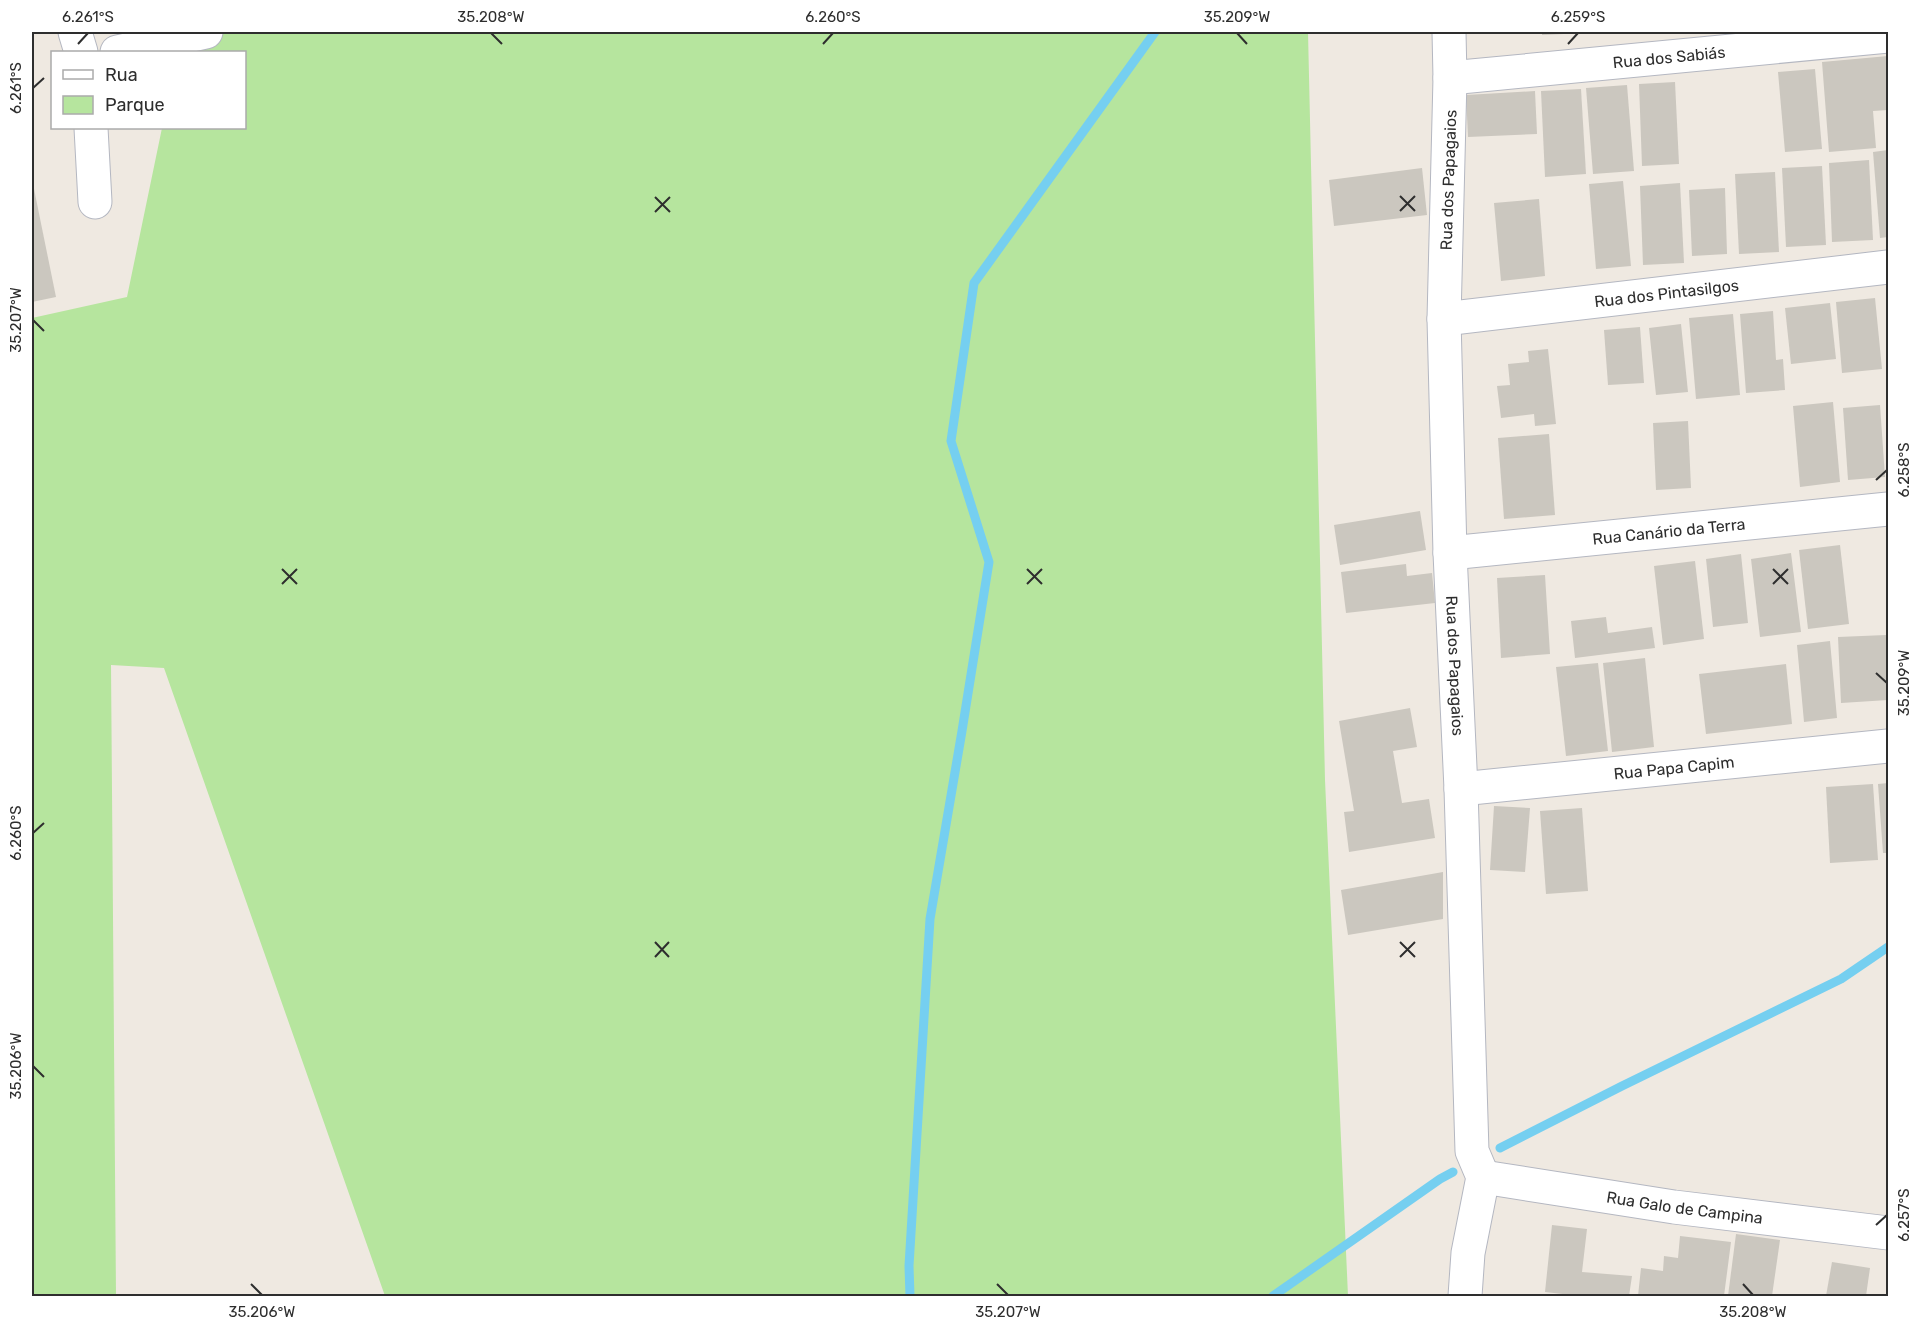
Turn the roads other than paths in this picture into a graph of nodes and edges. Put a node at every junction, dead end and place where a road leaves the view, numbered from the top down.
1 (75, 32) edge
2 (206, 32) edge
3 (1449, 32) edge
4 (1888, 36) edge
5 (81, 51) edge
6 (121, 51) edge
7 (1450, 78) junction
8 (91, 129) edge
9 (95, 202) dead end
10 (1888, 267) edge
11 (1444, 319) junction
12 (1888, 509) edge
13 (1450, 553) junction
14 (1888, 746) edge
15 (1461, 789) junction
16 (1483, 1177) junction
17 (1888, 1233) edge
18 (1465, 1296) edge

1 - 5 street
2 - 6 street
3 - 7 street, Rua dos Papagaios
4 - 7 street, Rua dos Sabiás
7 - 11 street, Rua dos Papagaios
8 - 9 street
10 - 11 street, Rua dos Pintasilgos
11 - 13 street, Rua dos Papagaios
12 - 13 street, Rua Canário da Terra
13 - 15 street, Rua dos Papagaios
14 - 15 street, Rua Papa Capim
15 - 16 street, Rua dos Papagaios
16 - 17 street, Rua Galo de Campina
16 - 18 street

